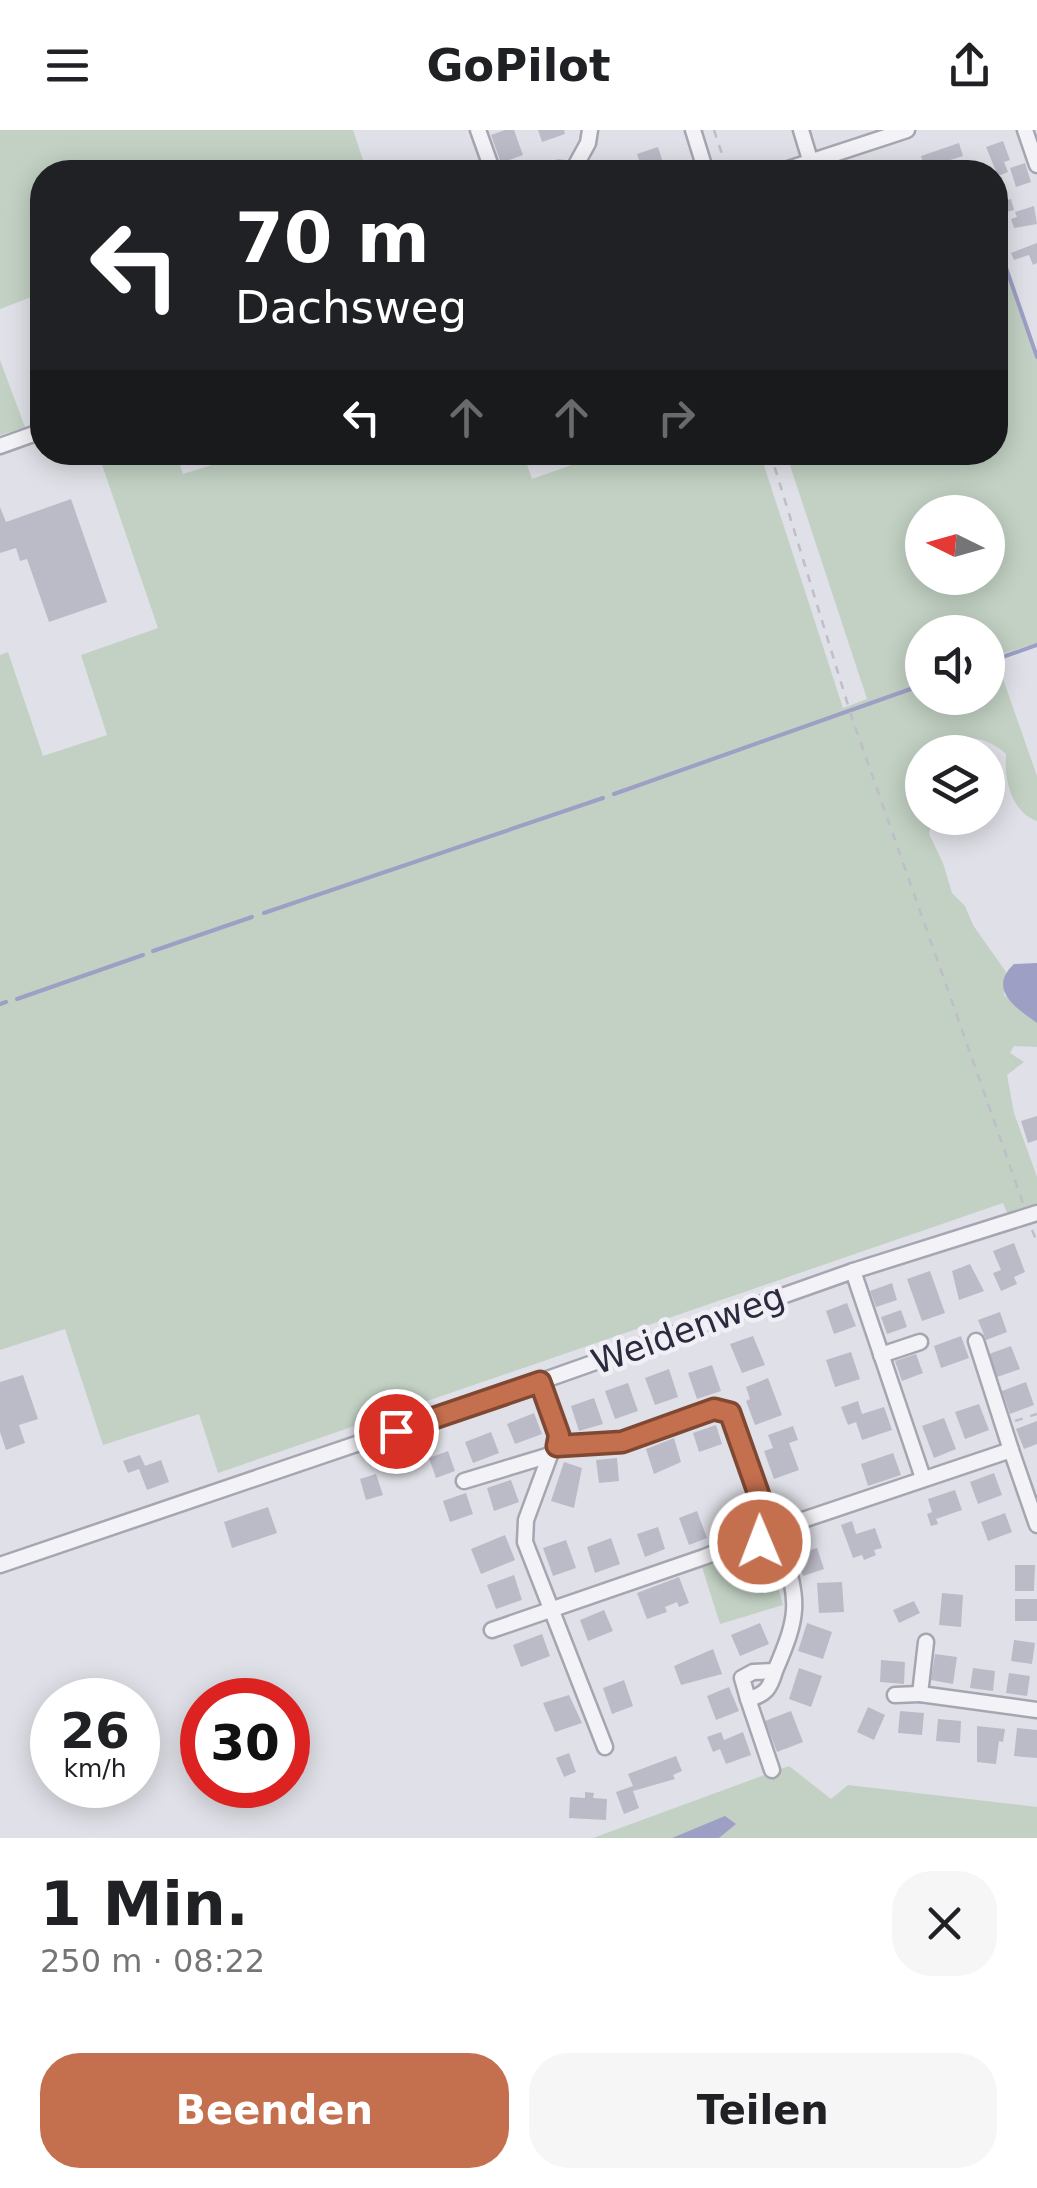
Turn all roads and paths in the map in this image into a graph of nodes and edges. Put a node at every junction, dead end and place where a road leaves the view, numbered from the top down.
1 (478, 130) edge
2 (590, 130) edge
3 (693, 130) edge
4 (714, 130) edge
5 (800, 130) edge
6 (907, 130) edge
7 (1025, 130) edge
8 (489, 160) edge
9 (579, 160) edge
10 (702, 160) edge
11 (724, 160) edge
12 (811, 160) edge
13 (821, 160) edge
14 (1037, 165) edge
15 (30, 435) edge
16 (0, 446) edge
17 (774, 465) edge
18 (1032, 1215) edge
19 (1037, 1242) edge
20 (852, 1271) junction
21 (976, 1341) dead end
22 (920, 1342) dead end
23 (881, 1354) junction
24 (540, 1382) junction
25 (1037, 1414) edge
26 (1004, 1425) junction
27 (554, 1450) junction
28 (1011, 1450) junction
29 (923, 1478) junction
30 (464, 1481) dead end
31 (766, 1515) junction
32 (788, 1525) junction
33 (1037, 1526) edge
34 (756, 1536) junction
35 (781, 1546) junction
36 (0, 1564) edge
37 (552, 1608) junction
38 (492, 1630) dead end
39 (926, 1642) dead end
40 (775, 1671) junction
41 (896, 1694) dead end
42 (920, 1694) junction
43 (748, 1699) junction
44 (1037, 1710) edge
45 (605, 1746) dead end
46 (772, 1770) dead end

1 - 8 street
2 - 9 street
3 - 10 street
4 - 11 path
5 - 12 street
6 - 13 street
7 - 14 street
15 - 16 street
17 - 18 path
18 - 19 path
18 - 20 street, Weidenweg
20 - 23 street
20 - 24 street, Weidenweg
21 - 26 street
22 - 23 street
23 - 29 street
24 - 27 street
24 - 36 street, Weidenweg
25 - 26 path
26 - 28 street
27 - 30 street
27 - 31 street
27 - 37 street
28 - 29 street
28 - 33 street
29 - 32 street
31 - 32 street
31 - 34 street
32 - 35 street
34 - 35 street
34 - 37 street
35 - 40 street
37 - 38 street
37 - 45 street
39 - 42 street
40 - 43 street
40 - 43 street
41 - 42 street
42 - 44 street
43 - 46 street

